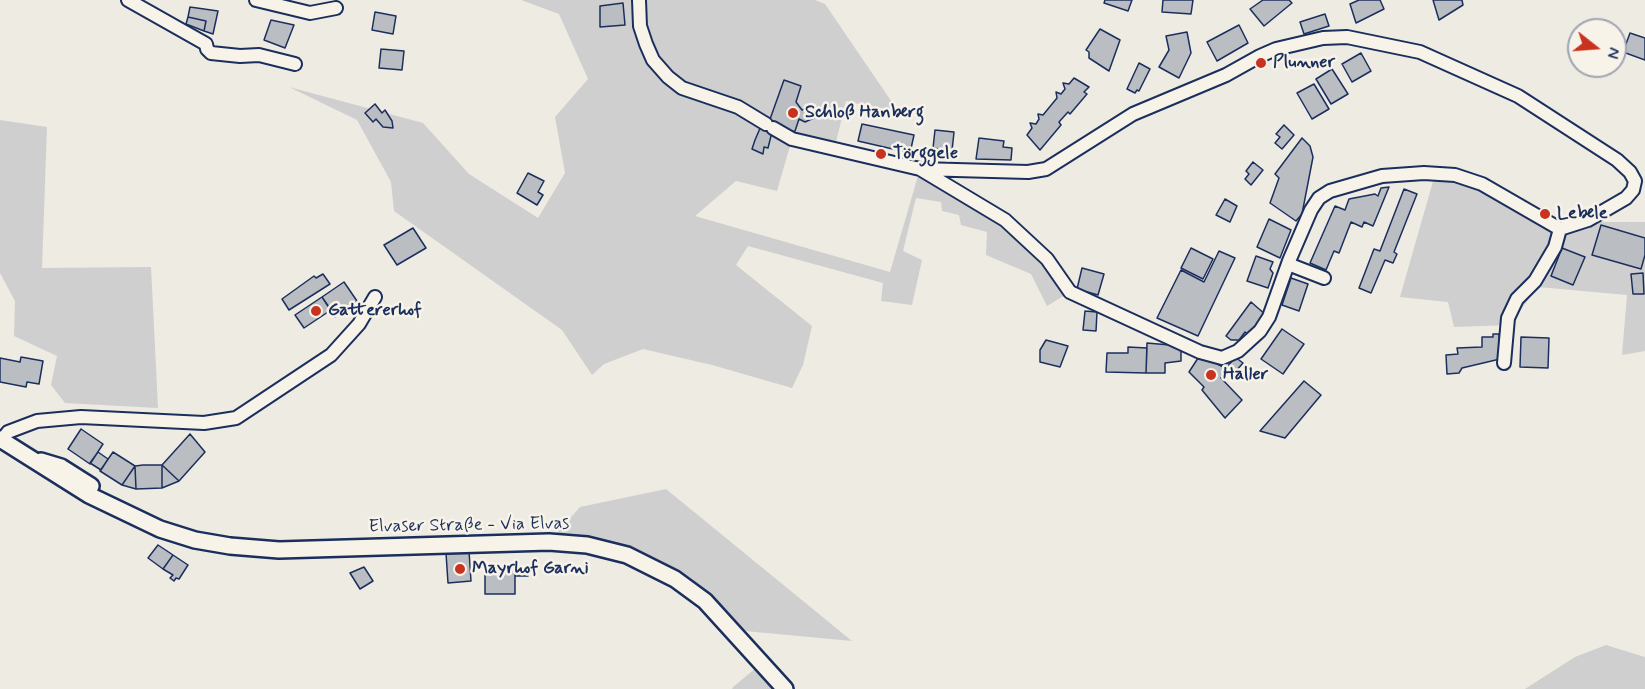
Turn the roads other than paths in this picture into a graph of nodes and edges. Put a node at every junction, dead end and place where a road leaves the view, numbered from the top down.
1 (128, 0) edge
2 (256, 0) edge
3 (639, 0) edge
4 (336, 8) dead end
5 (295, 64) dead end
6 (920, 170) junction
7 (1640, 181) edge
8 (1560, 229) junction
9 (1288, 264) junction
10 (1324, 278) dead end
11 (375, 297) dead end
12 (1504, 363) dead end
13 (1, 440) edge
14 (785, 689) edge

1 - 5 street
2 - 4 street
3 - 6 street
6 - 7 street
6 - 9 street
7 - 8 street
8 - 9 street
8 - 12 street
9 - 10 street
11 - 13 street, Elvaser Straße - Via Elvas
13 - 14 street, Elvaser Straße - Via Elvas

